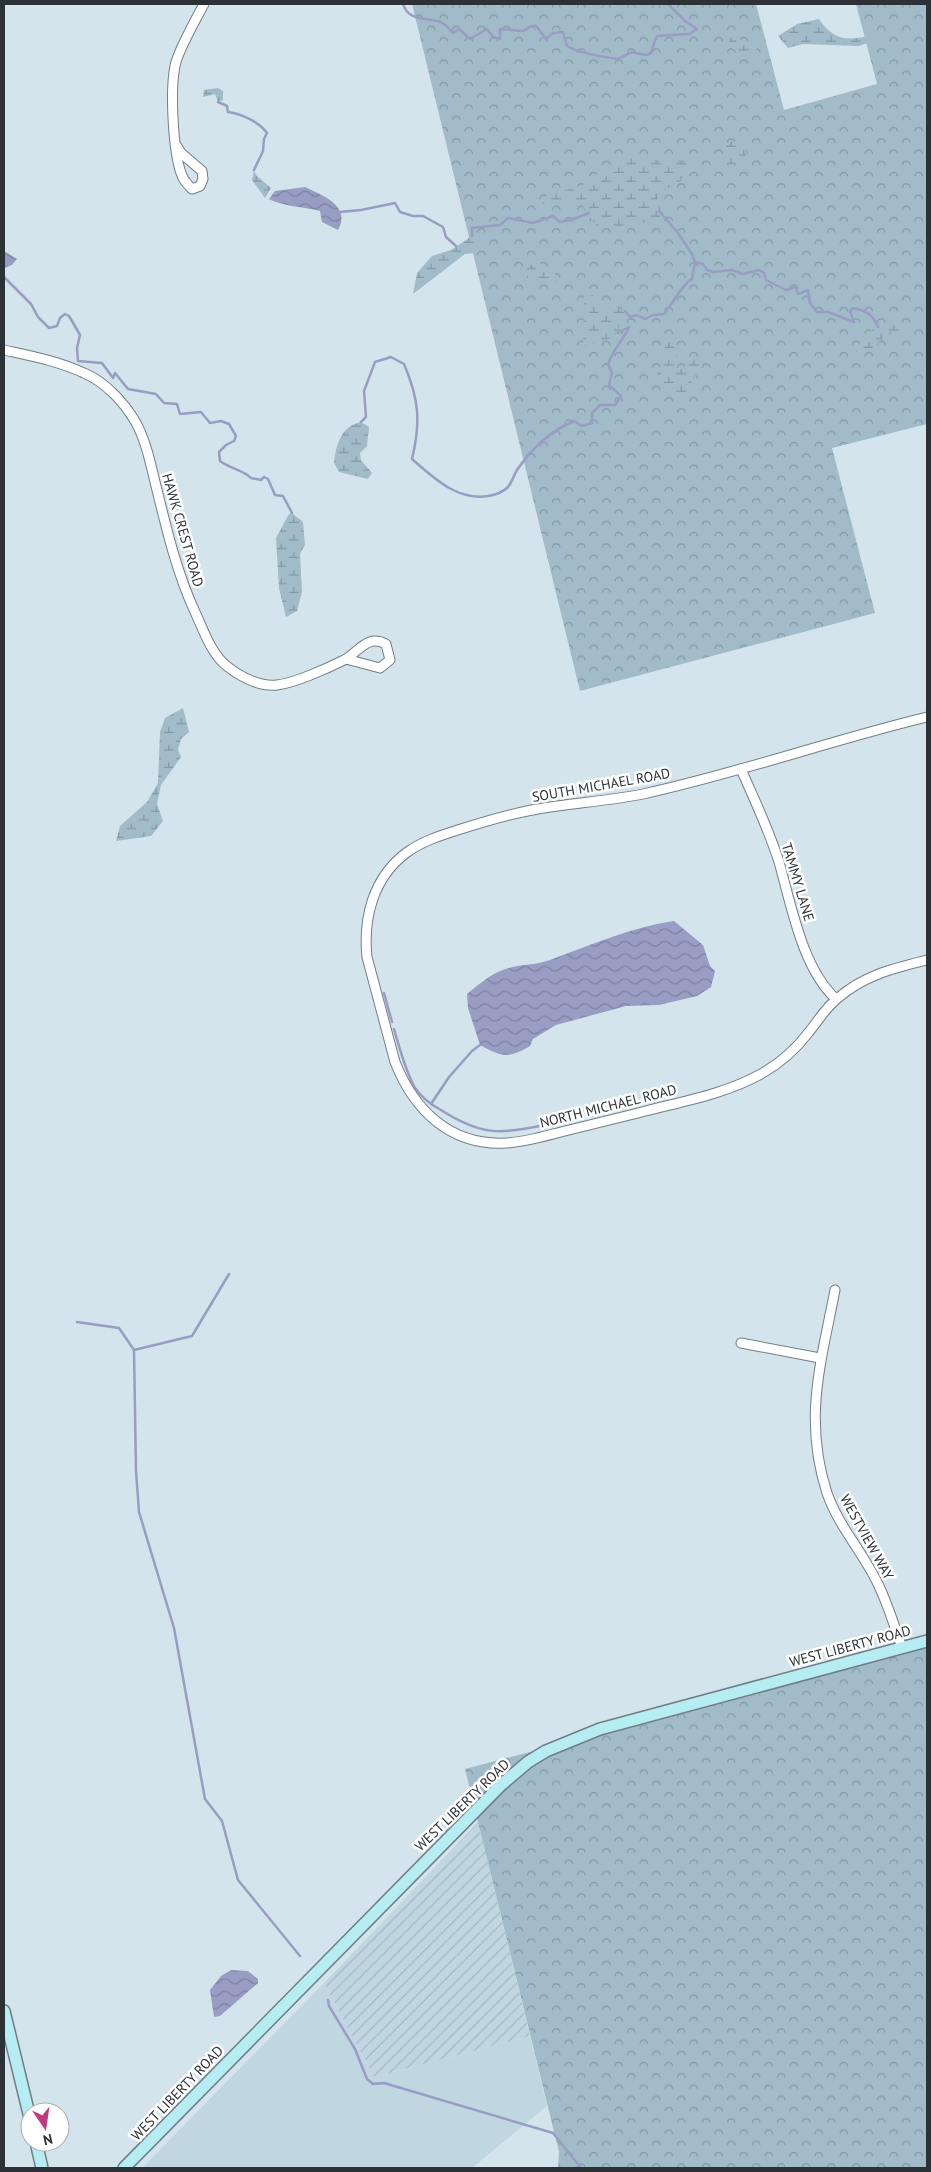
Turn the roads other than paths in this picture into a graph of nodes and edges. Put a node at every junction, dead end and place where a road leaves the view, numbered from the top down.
1 (204, 4) edge
2 (176, 146) dead end
3 (4, 350) edge
4 (346, 659) junction
5 (927, 717) edge
6 (741, 769) junction
7 (367, 957) joint
8 (927, 960) edge
9 (836, 999) junction
10 (835, 1290) dead end
11 (740, 1343) dead end
12 (820, 1358) junction
13 (927, 1641) edge
14 (902, 1648) junction
15 (4, 2011) edge
16 (26, 2102) edge
17 (38, 2152) edge
18 (42, 2168) edge
19 (124, 2168) edge

1 - 2 street
3 - 4 street, HAWK CREST ROAD
4 - 4 street, HAWK CREST ROAD
5 - 6 street, SOUTH MICHAEL ROAD
6 - 7 street, SOUTH MICHAEL ROAD
6 - 9 street, TAMMY LANE
7 - 9 street, NORTH MICHAEL ROAD
8 - 9 street, NORTH MICHAEL ROAD
10 - 12 street, WESTVIEW WAY
11 - 12 street
12 - 14 street, WESTVIEW WAY
13 - 14 main road, WEST LIBERTY ROAD
14 - 19 main road, WEST LIBERTY ROAD
15 - 16 main road
17 - 18 main road

